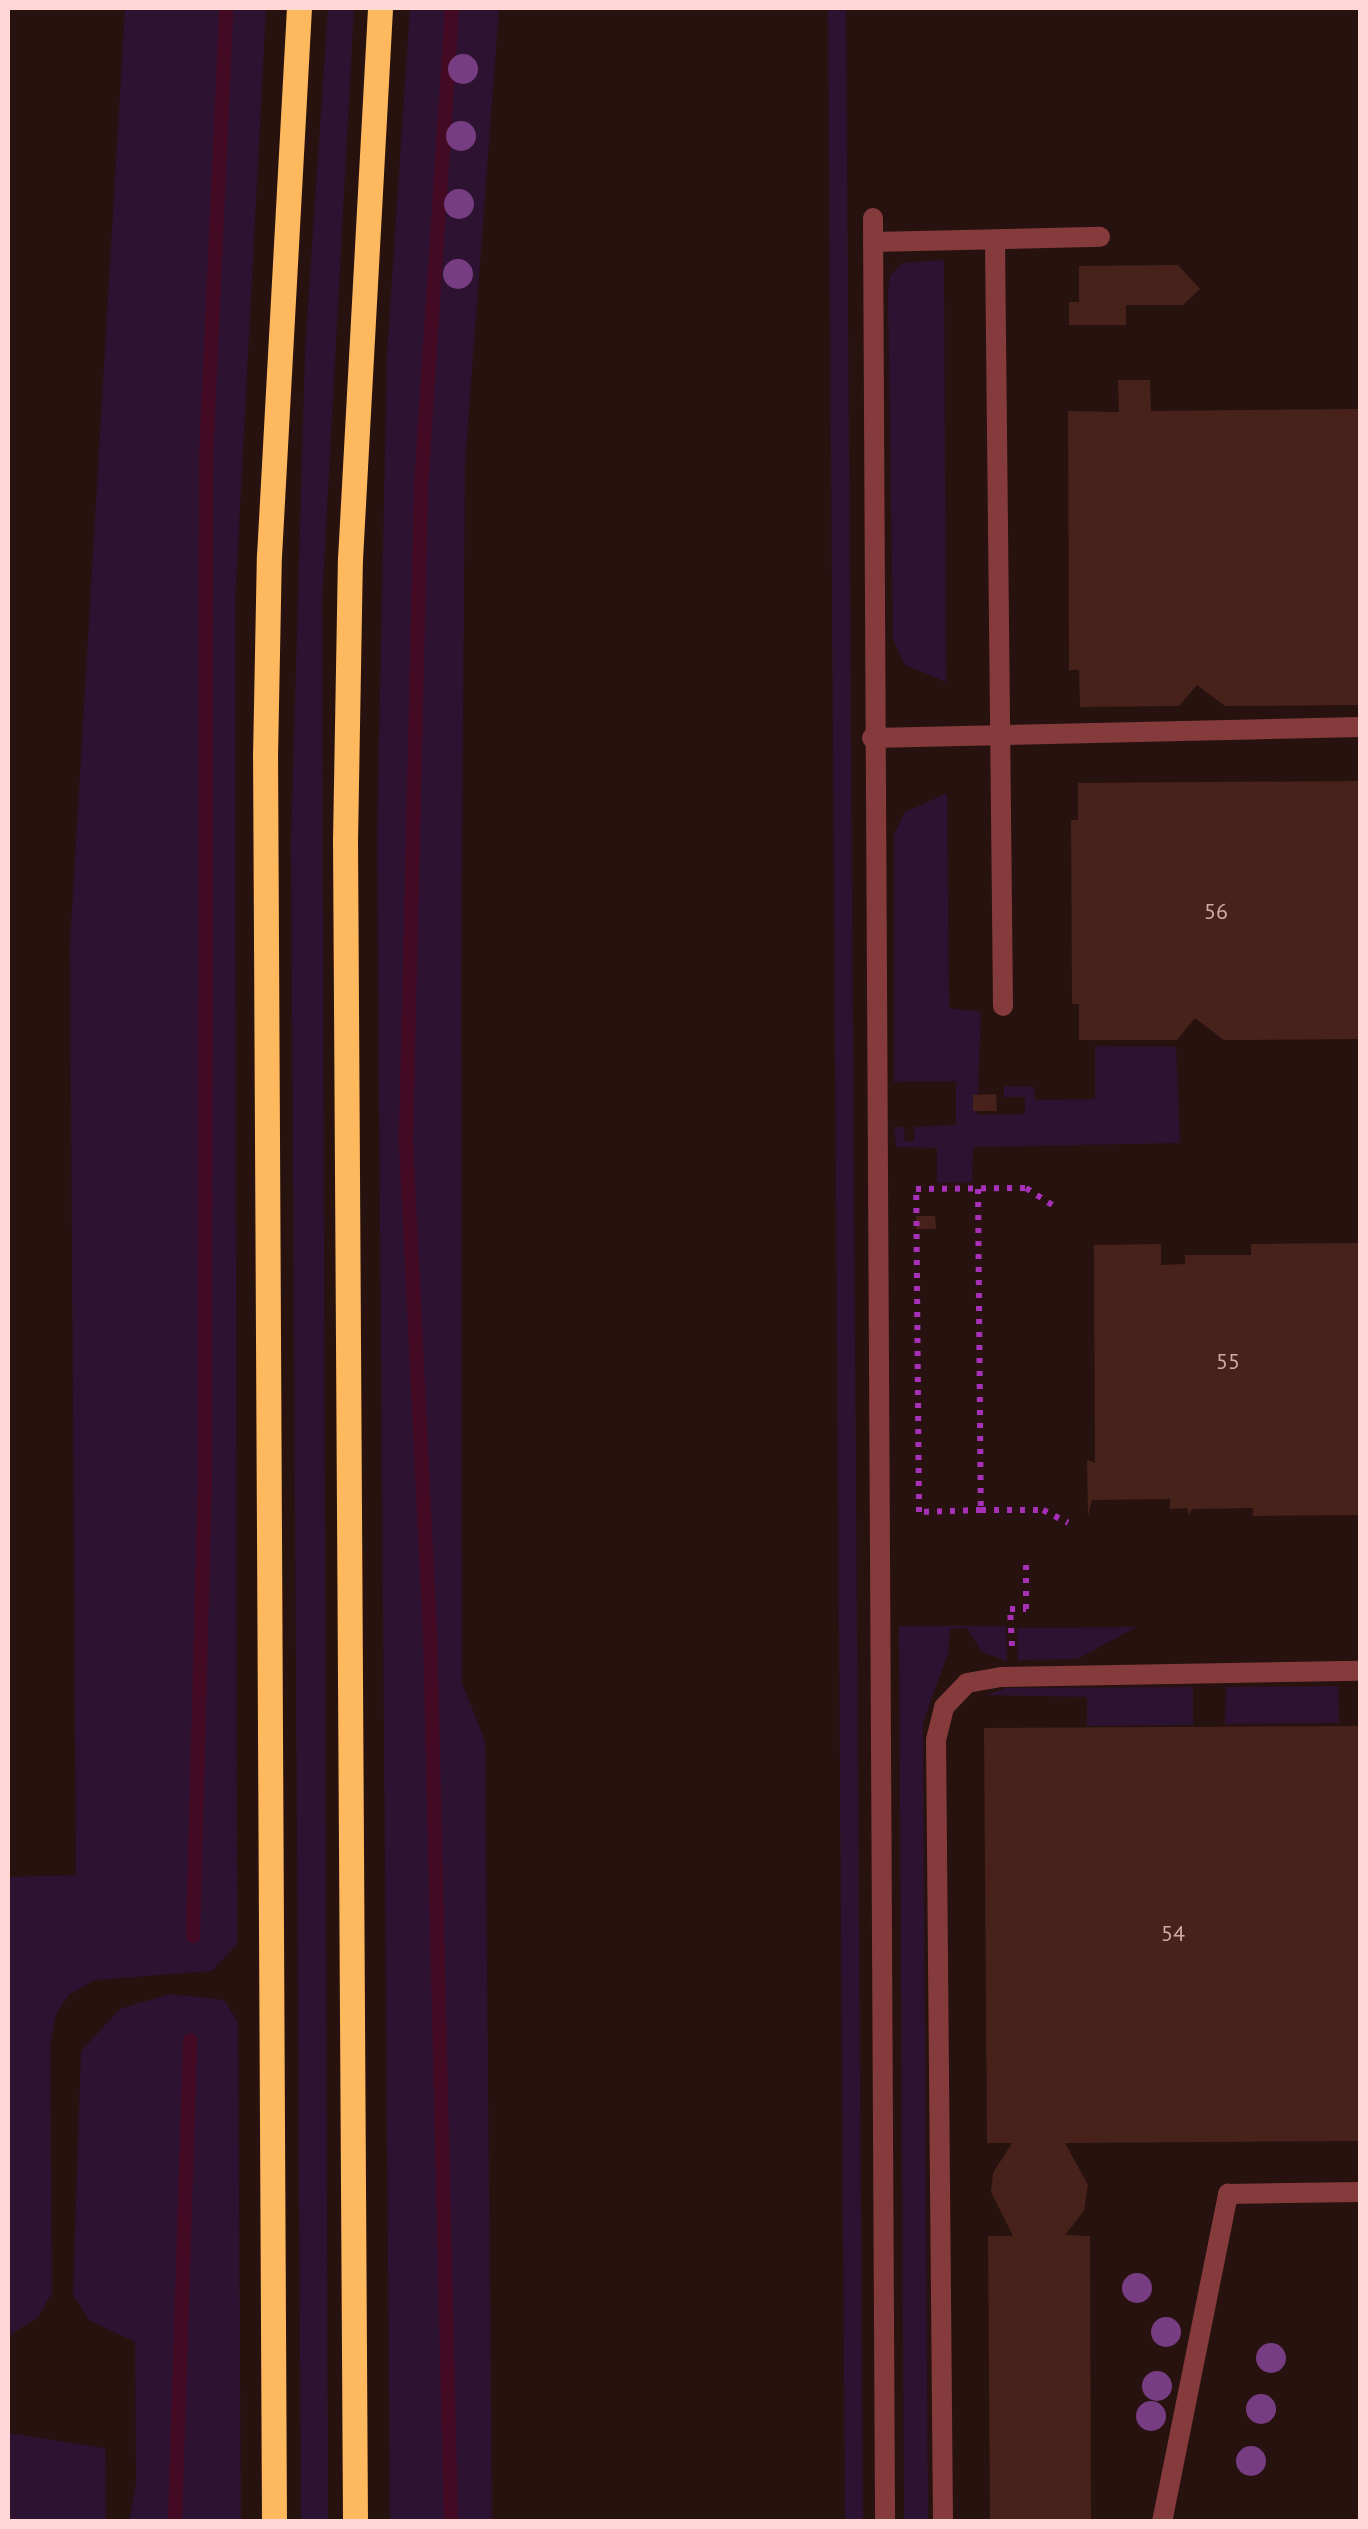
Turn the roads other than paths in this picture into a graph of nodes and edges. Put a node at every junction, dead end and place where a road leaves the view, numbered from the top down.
1 (299, 8) edge
2 (380, 8) edge
3 (872, 218) dead end
4 (1100, 238) dead end
5 (994, 241) junction
6 (873, 242) junction
7 (1360, 728) edge
8 (1004, 734) junction
9 (872, 738) junction
10 (1003, 1006) dead end
11 (1360, 1670) edge
12 (1360, 2192) edge
13 (274, 2522) edge
14 (355, 2522) edge
15 (884, 2522) edge
16 (943, 2522) edge
17 (1162, 2522) edge

1 - 13 main road
2 - 14 main road
3 - 6 lane
4 - 5 lane
5 - 6 lane
5 - 8 lane
6 - 9 lane
7 - 8 lane
8 - 9 lane
8 - 10 lane
9 - 15 lane
11 - 16 lane
12 - 17 lane

